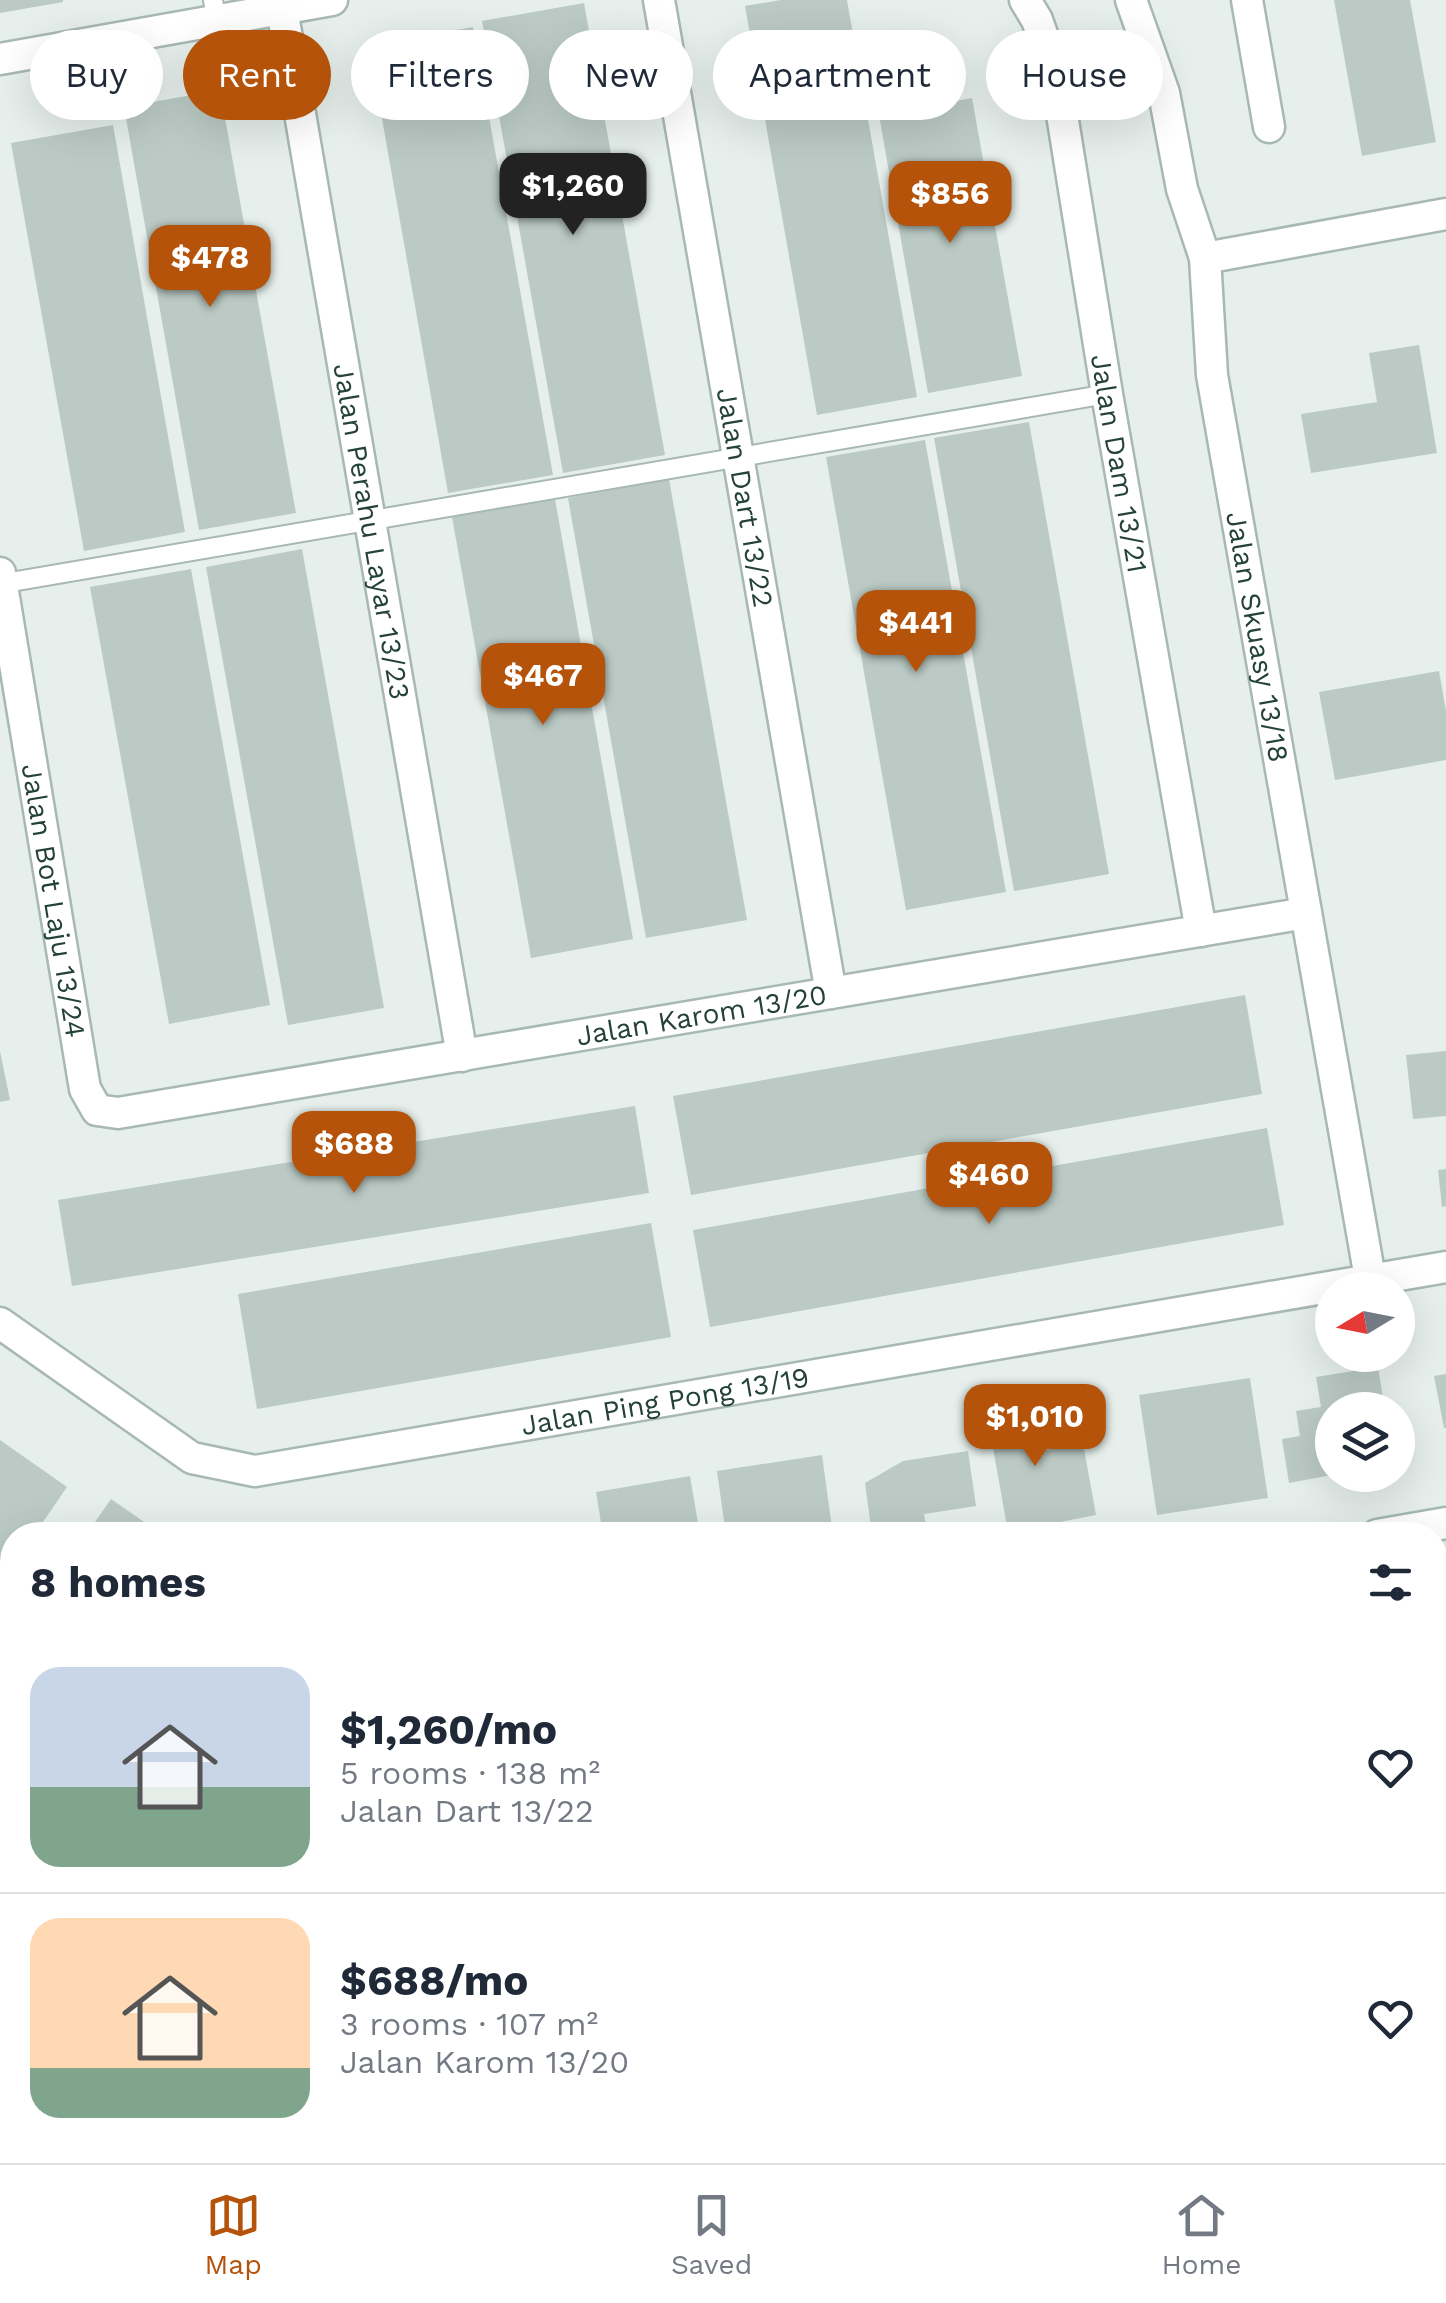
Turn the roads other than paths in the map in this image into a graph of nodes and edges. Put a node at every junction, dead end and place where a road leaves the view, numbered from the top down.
1 (332, 0) edge
2 (658, 0) edge
3 (1025, 0) edge
4 (1131, 0) edge
5 (1248, 0) edge
6 (282, 9) junction
7 (214, 10) edge
8 (0, 60) edge
9 (1270, 127) dead end
10 (1446, 214) edge
11 (1205, 258) junction
12 (1107, 394) junction
13 (738, 457) junction
14 (370, 520) junction
15 (1, 580) edge
16 (1306, 913) junction
17 (1202, 930) junction
18 (832, 993) junction
19 (462, 1056) junction
20 (97, 1110) joint
21 (1446, 1267) edge
22 (1369, 1272) edge
23 (1411, 1272) edge
24 (1315, 1288) edge
25 (0, 1323) edge

1 - 6 street
2 - 13 street, Jalan Dart 13/22
3 - 12 street, Jalan Dam 13/21
4 - 11 street, Jalan Skuasy 13/18
5 - 9 street
6 - 7 street
6 - 14 street, Jalan Perahu Layar 13/23
7 - 8 street
10 - 11 street
11 - 16 street, Jalan Skuasy 13/18
12 - 13 lane
12 - 17 street, Jalan Dam 13/21
13 - 14 lane
13 - 18 street, Jalan Dart 13/22
14 - 15 lane
14 - 19 street, Jalan Perahu Layar 13/23
15 - 20 street, Jalan Bot Laju 13/24
16 - 17 street, Jalan Karom 13/20
16 - 22 street, Jalan Skuasy 13/18
17 - 18 street, Jalan Karom 13/20
18 - 19 street, Jalan Karom 13/20
19 - 20 street, Jalan Karom 13/20
21 - 23 street, Jalan Ping Pong 13/19
24 - 25 street, Jalan Ping Pong 13/19

